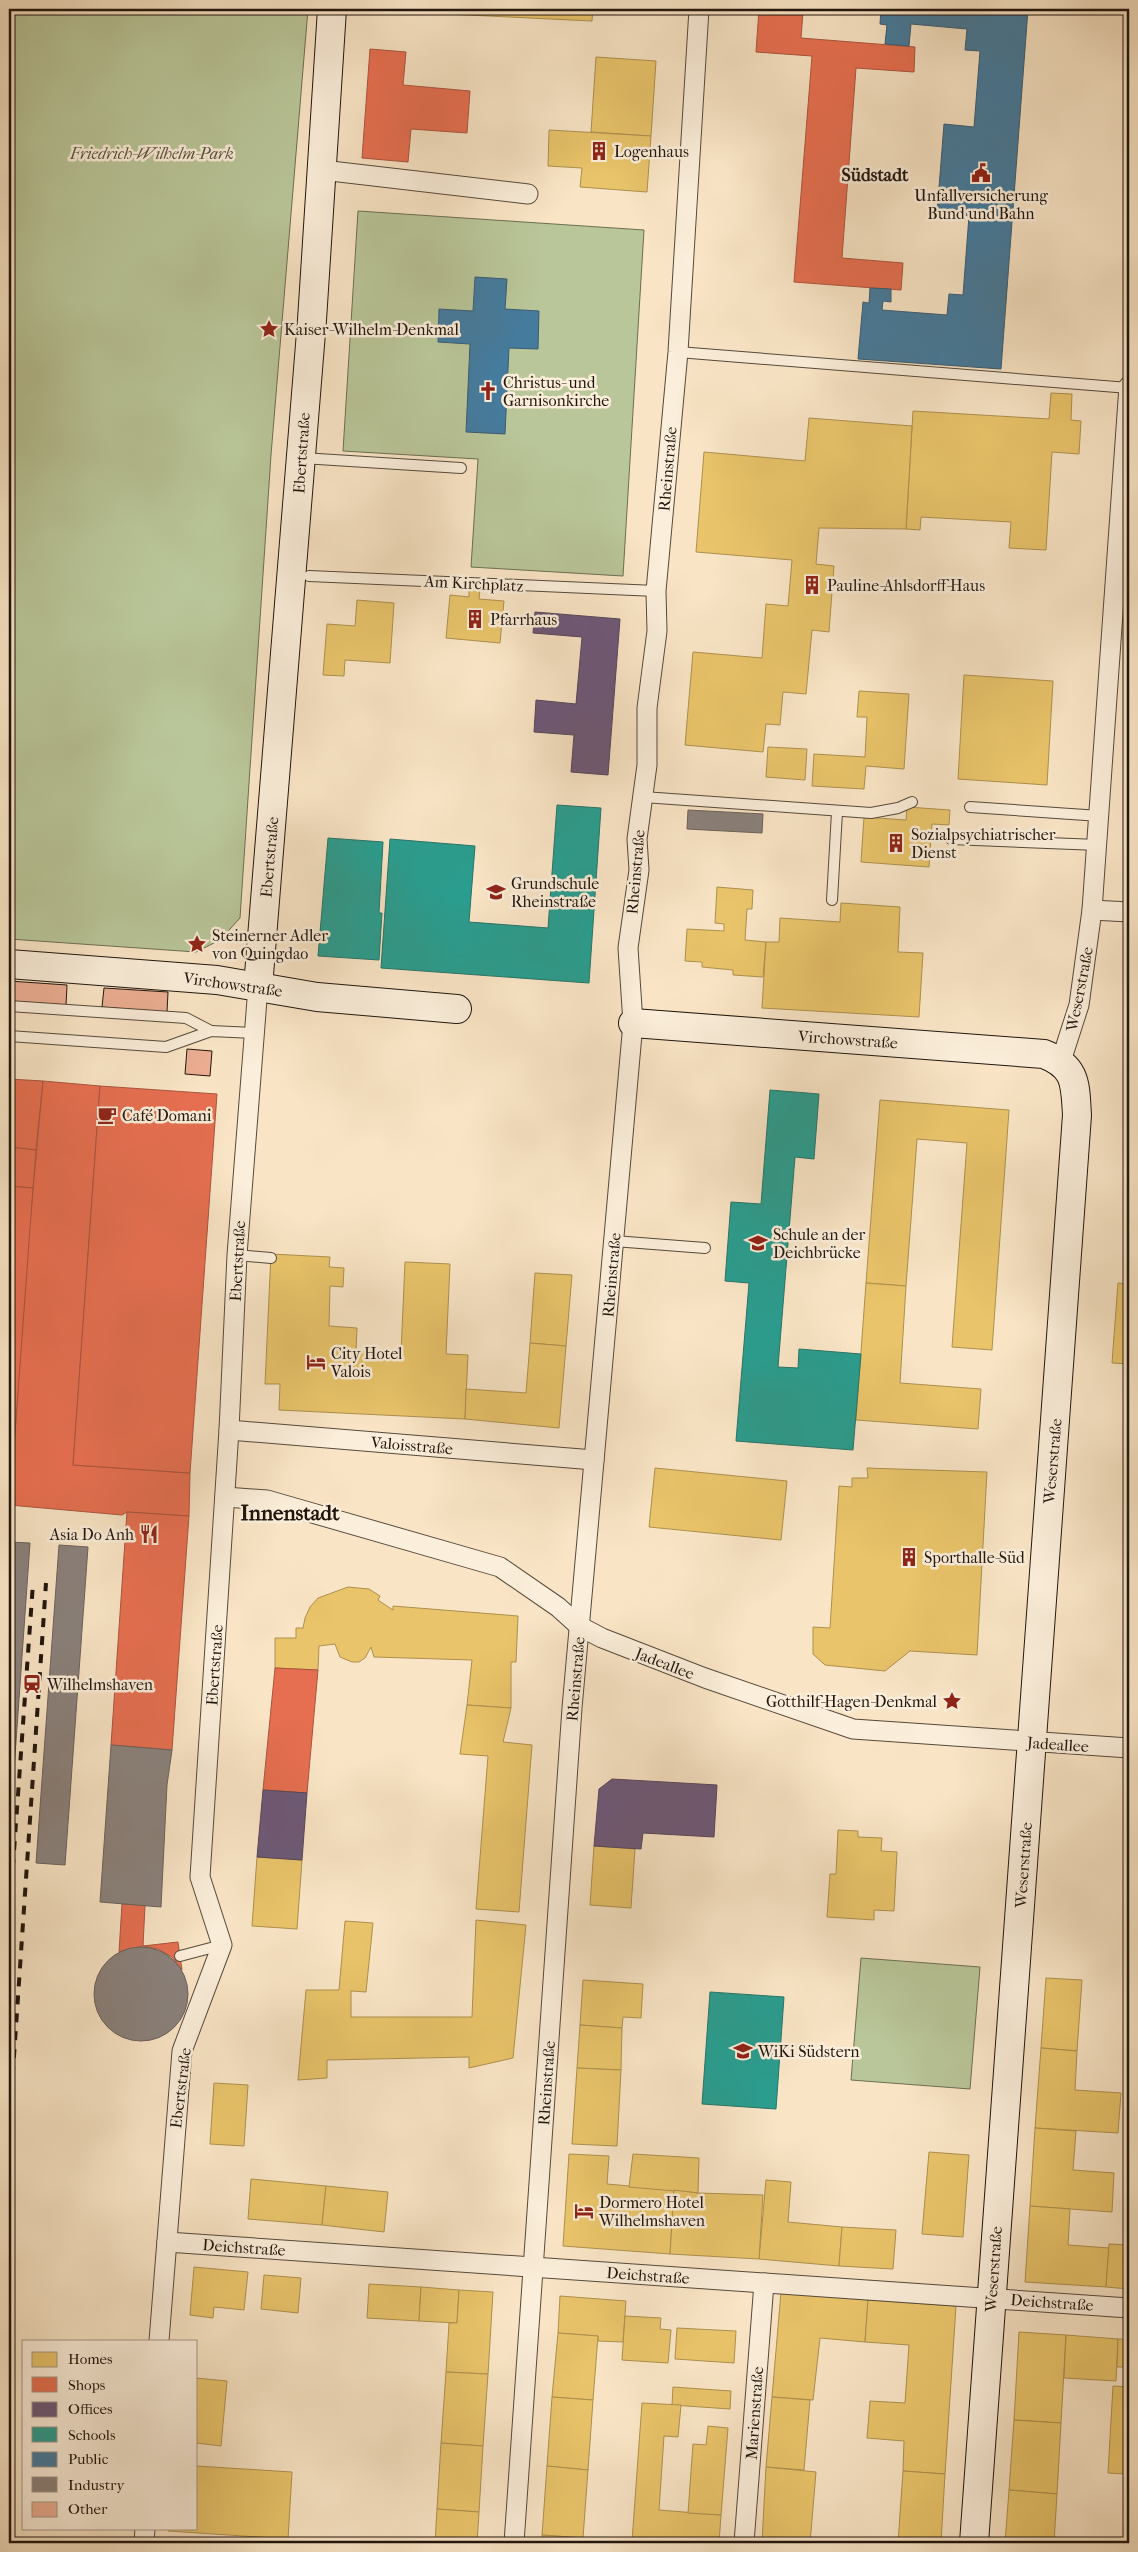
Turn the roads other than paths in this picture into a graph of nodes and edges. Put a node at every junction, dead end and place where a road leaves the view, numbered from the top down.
1 (332, 9) edge
2 (699, 9) edge
3 (322, 170) junction
4 (528, 194) dead end
5 (678, 352) junction
6 (1129, 387) edge
7 (301, 458) junction
8 (461, 468) dead end
9 (301, 575) junction
10 (656, 591) junction
11 (643, 797) junction
12 (912, 802) dead end
13 (970, 807) dead end
14 (837, 812) junction
15 (1100, 816) junction
16 (952, 839) dead end
17 (1098, 845) junction
18 (832, 900) dead end
19 (1092, 910) junction
20 (1129, 912) edge
21 (9, 964) edge
22 (258, 987) junction
23 (9, 1006) edge
24 (457, 1009) dead end
25 (633, 1023) junction
26 (211, 1031) junction
27 (254, 1033) junction
28 (9, 1036) edge
29 (1061, 1061) junction
30 (614, 1241) junction
31 (705, 1248) dead end
32 (237, 1255) junction
33 (271, 1258) dead end
34 (229, 1430) junction
35 (594, 1460) junction
36 (225, 1497) junction
37 (579, 1626) junction
38 (1033, 1742) junction
39 (1129, 1748) edge
40 (222, 1945) junction
41 (180, 1956) dead end
42 (167, 2242) junction
43 (533, 2268) junction
44 (764, 2283) junction
45 (990, 2297) junction
46 (1129, 2308) edge
47 (160, 2340) edge
48 (145, 2530) edge
49 (144, 2543) edge
50 (514, 2543) edge
51 (744, 2543) edge
52 (974, 2543) edge

1 - 3 street, Ebertstraße
2 - 5 street, Rheinstraße
3 - 4 street
3 - 7 street, Ebertstraße
5 - 6 lane
5 - 10 street, Rheinstraße
6 - 15 street, Weserstraße
7 - 8 lane
7 - 9 street, Ebertstraße
9 - 10 lane, Am Kirchplatz
9 - 22 street, Ebertstraße
10 - 11 street, Rheinstraße
11 - 14 lane
11 - 25 street, Rheinstraße
12 - 14 lane
13 - 15 lane
14 - 18 lane
15 - 17 street, Weserstraße
16 - 17 lane
17 - 19 street, Weserstraße
19 - 20 street
19 - 29 street, Weserstraße
21 - 22 street, Virchowstraße
22 - 24 street, Virchowstraße
22 - 27 street, Ebertstraße
23 - 26 lane
25 - 29 street, Virchowstraße
25 - 30 street, Rheinstraße
26 - 27 lane
26 - 28 lane
27 - 32 street, Ebertstraße
29 - 38 street, Weserstraße
30 - 31 lane
30 - 35 street, Rheinstraße
32 - 33 lane
32 - 34 street, Ebertstraße
34 - 35 street, Valoisstraße
34 - 36 street, Ebertstraße
35 - 37 street, Rheinstraße
36 - 37 street, Jadeallee
36 - 40 street, Ebertstraße
37 - 38 street, Jadeallee
37 - 43 street, Rheinstraße
38 - 39 street, Jadeallee
38 - 45 street, Weserstraße
40 - 41 lane
40 - 42 street, Ebertstraße
42 - 43 street, Deichstraße
42 - 47 street, Ebertstraße
43 - 44 street, Deichstraße
43 - 50 street, Rheinstraße
44 - 45 street, Deichstraße
44 - 51 street, Marienstraße
45 - 46 street, Deichstraße
45 - 52 street, Weserstraße
48 - 49 street

